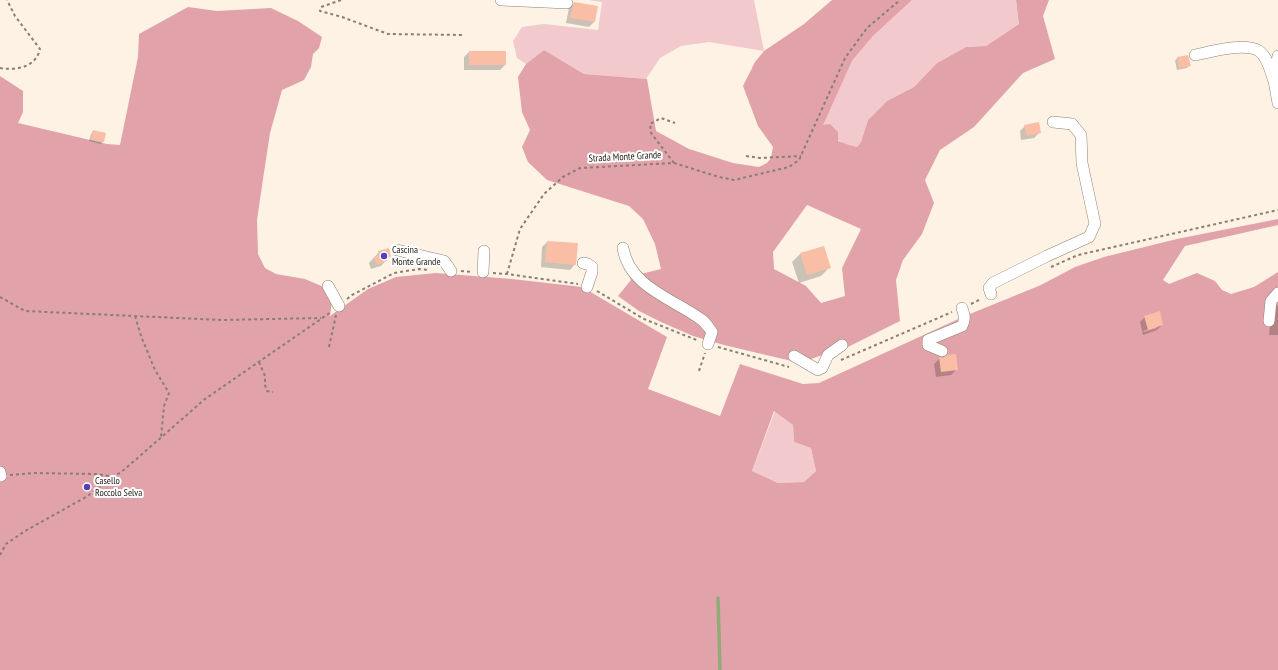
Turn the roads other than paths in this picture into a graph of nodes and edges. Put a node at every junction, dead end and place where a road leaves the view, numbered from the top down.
1 (501, 0) edge
2 (567, 3) dead end
3 (1195, 55) dead end
4 (1278, 56) edge
5 (1274, 81) junction
6 (1278, 103) edge
7 (1053, 122) dead end
8 (623, 248) dead end
9 (397, 250) dead end
10 (484, 251) dead end
11 (583, 263) dead end
12 (452, 271) dead end
13 (483, 272) dead end
14 (328, 286) dead end
15 (588, 287) dead end
16 (1278, 293) edge
17 (991, 294) dead end
18 (339, 306) road end
19 (962, 308) dead end
20 (1269, 321) dead end
21 (708, 344) road end
22 (842, 345) dead end
23 (942, 351) dead end
24 (794, 356) dead end

1 - 2 street
3 - 5 street
4 - 5 street
5 - 6 street
7 - 17 street
8 - 21 street
9 - 12 street
10 - 13 street
11 - 15 street
14 - 18 street
16 - 20 street
19 - 23 street
22 - 24 street

